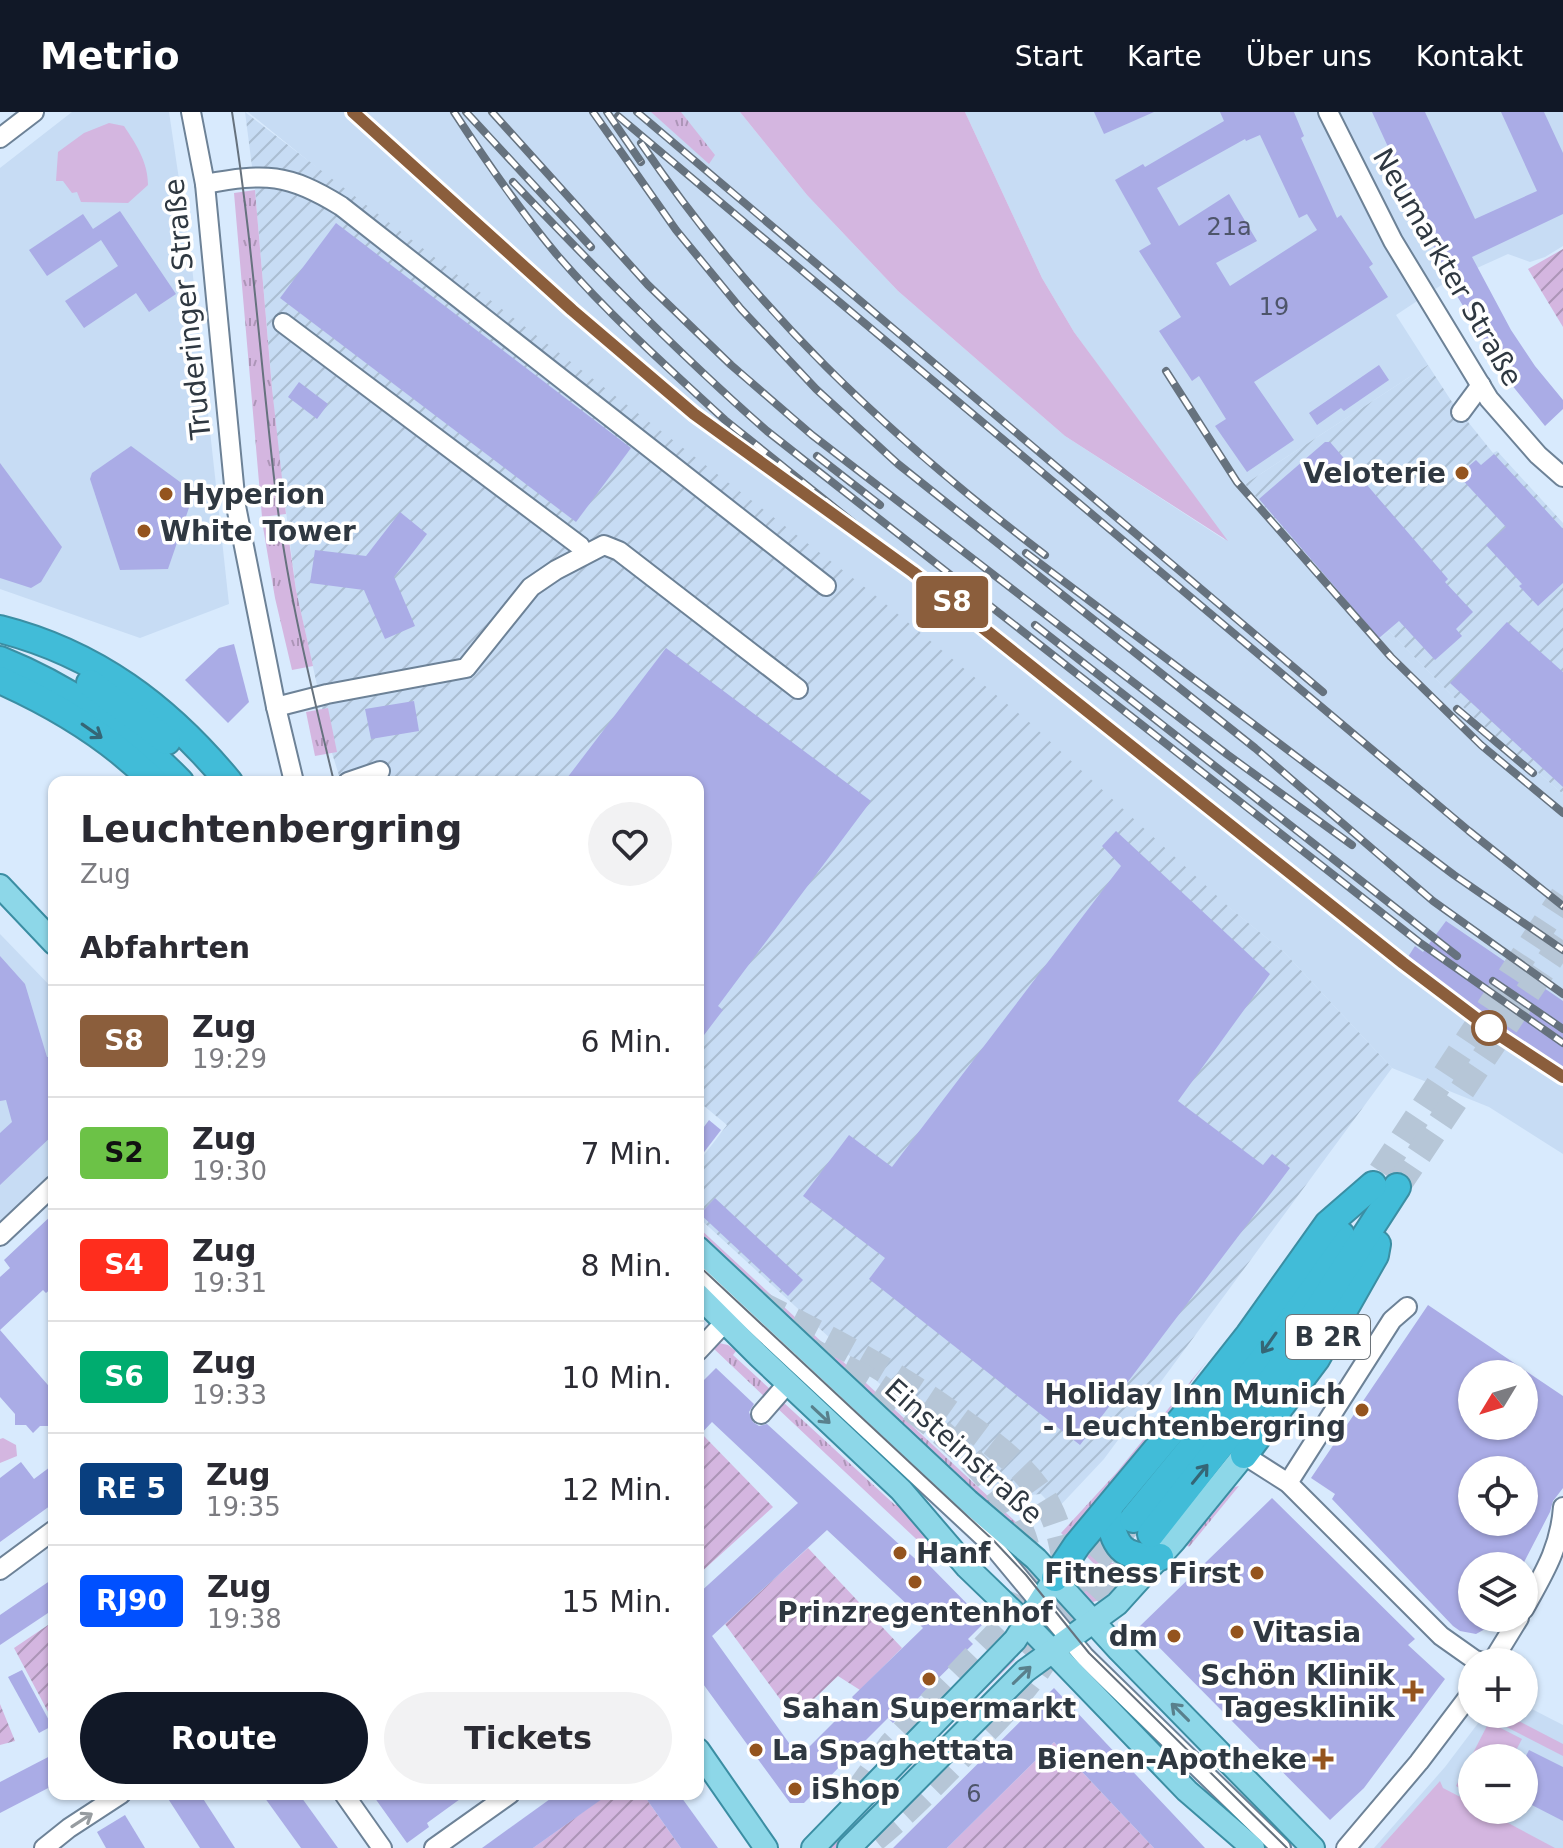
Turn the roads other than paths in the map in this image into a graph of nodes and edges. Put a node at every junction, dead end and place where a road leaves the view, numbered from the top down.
1 (34, 112) edge
2 (191, 112) edge
3 (1328, 112) edge
4 (0, 138) edge
5 (205, 184) junction
6 (283, 323) dead end
7 (1481, 385) junction
8 (1461, 412) dead end
9 (1562, 473) edge
10 (585, 554) junction
11 (826, 586) dead end
12 (0, 629) edge
13 (0, 640) edge
14 (0, 660) edge
15 (0, 680) edge
16 (798, 689) dead end
17 (276, 707) junction
18 (380, 771) dead end
19 (147, 776) edge
20 (173, 776) edge
21 (200, 776) edge
22 (223, 776) edge
23 (293, 776) edge
24 (365, 776) edge
25 (0, 886) edge
26 (48, 937) edge
27 (1384, 1187) junction
28 (48, 1191) edge
29 (0, 1236) edge
30 (704, 1254) edge
31 (704, 1277) edge
32 (704, 1301) edge
33 (1407, 1307) dead end
34 (725, 1322) junction
35 (704, 1345) edge
36 (788, 1383) junction
37 (761, 1414) dead end
38 (1244, 1455) junction
39 (1288, 1483) junction
40 (1563, 1507) edge
41 (1108, 1510) junction
42 (48, 1534) edge
43 (1148, 1537) junction
44 (0, 1570) edge
45 (1055, 1578) junction
46 (1538, 1584) edge
47 (1040, 1601) junction
48 (1093, 1622) junction
49 (1026, 1624) junction
50 (1060, 1644) junction
51 (1458, 1648) edge
52 (1458, 1710) edge
53 (704, 1759) edge
54 (112, 1800) edge
55 (348, 1800) edge
56 (502, 1800) edge
57 (44, 1848) edge
58 (382, 1848) edge
59 (434, 1848) edge
60 (766, 1848) edge
61 (813, 1848) edge
62 (849, 1848) edge
63 (1253, 1848) edge
64 (1281, 1848) edge
65 (1313, 1848) edge
66 (1346, 1848) edge

1 - 4 street
2 - 5 street, Truderinger Straße
3 - 7 street, Neumarkter Straße
5 - 11 street
5 - 17 street, Truderinger Straße
6 - 10 street
7 - 8 street
7 - 9 street, Neumarkter Straße
10 - 16 street
10 - 17 street
12 - 22 highway
13 - 21 highway
14 - 20 highway
15 -> 19 highway
17 - 23 street, Truderinger Straße
18 - 24 street
25 - 26 main road
27 - 38 highway, B 2R
27 -> 41 highway
27 - 43 highway, B 2R
28 - 29 street
30 - 45 main road, Einsteinstraße
31 - 47 street
32 - 34 main road
33 - 39 street
34 - 35 street
34 - 36 main road
36 - 37 street
36 -> 49 main road
38 - 39 street
38 - 43 main road, B 2R
39 - 51 street
40 - 46 street
41 - 43 highway
41 - 45 highway
42 - 44 street
43 - 48 main road, B 2R
45 - 47 main road
45 - 48 main road, Einsteinstraße
47 - 49 main road
47 - 50 street
48 - 50 main road, B 2R
65 -> 48 main road, Einsteinstraße
49 - 50 main road
49 - 61 main road
62 -> 50 main road, B 2R
50 - 63 main road
50 - 64 street
52 - 66 street
53 - 60 main road
57 -> 54 street
55 - 58 street
56 - 59 street

